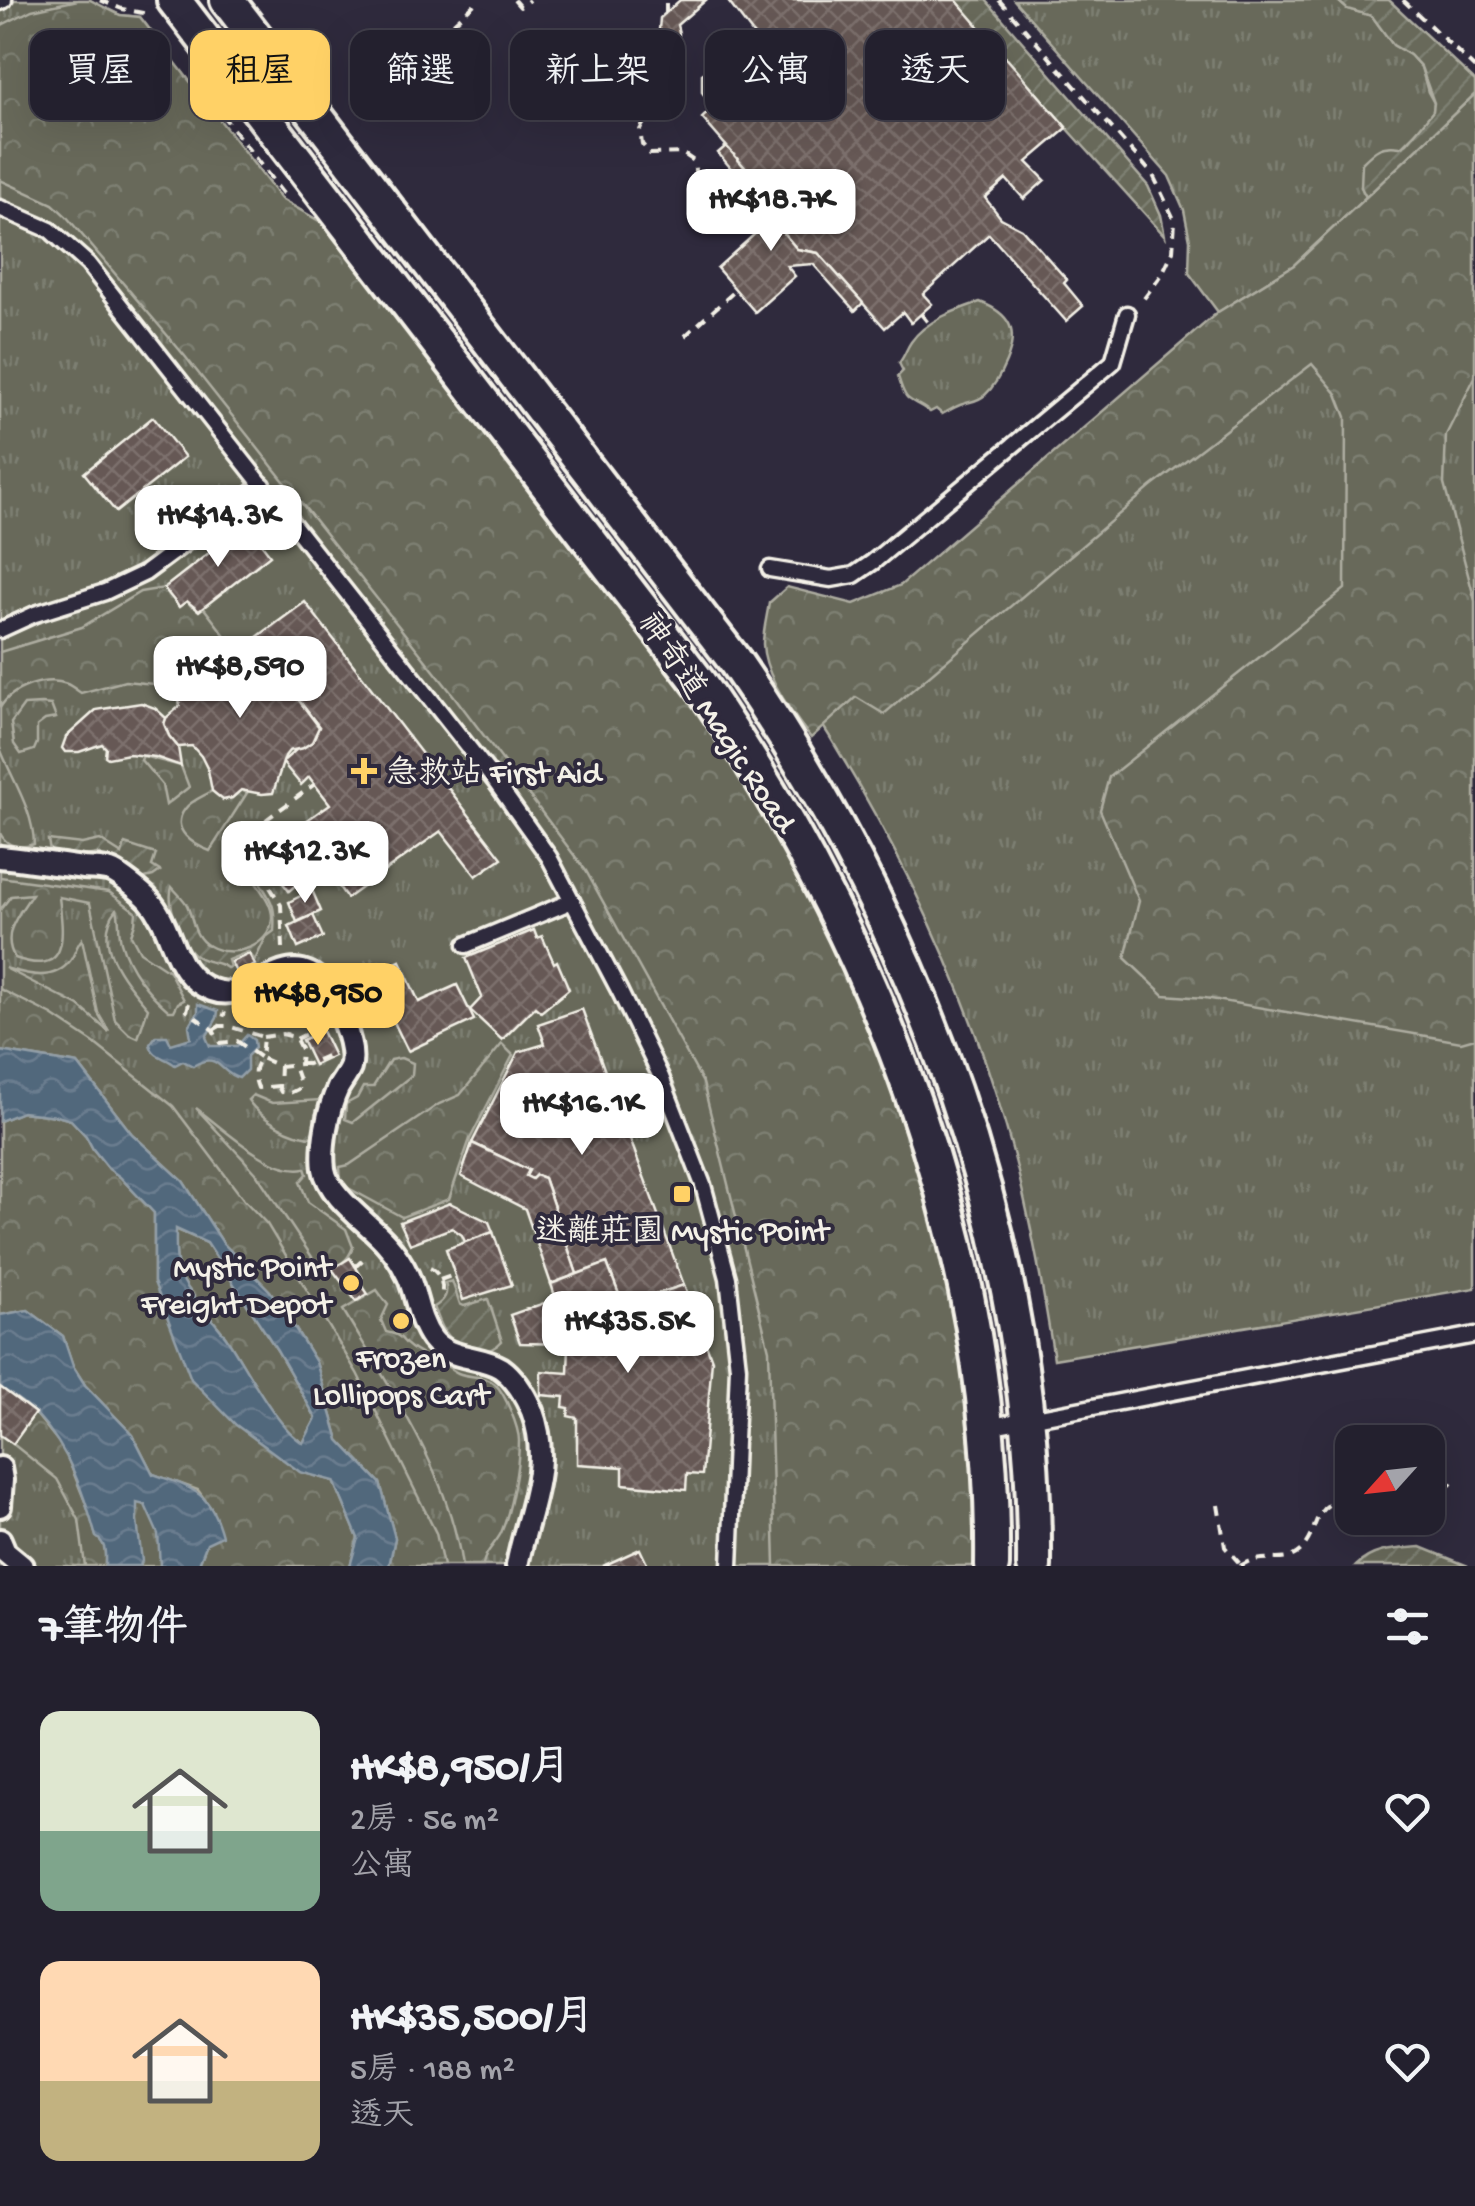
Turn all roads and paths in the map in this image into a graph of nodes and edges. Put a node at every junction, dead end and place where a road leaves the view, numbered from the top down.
1 (100, 0) edge
2 (227, 0) edge
3 (479, 0) edge
4 (514, 0) edge
5 (528, 0) edge
6 (666, 0) edge
7 (999, 0) edge
8 (1403, 0) edge
9 (164, 7) edge
10 (666, 13) dead end
11 (445, 30) edge
12 (1475, 68) edge
13 (227, 120) edge
14 (646, 120) edge
15 (284, 195) dead end
16 (0, 208) edge
17 (766, 227) dead end
18 (736, 290) dead end
19 (921, 314) dead end
20 (1127, 314) joint
21 (930, 325) dead end
22 (685, 336) dead end
23 (263, 485) junction
24 (770, 569) dead end
25 (0, 630) edge
26 (316, 784) dead end
27 (0, 857) edge
28 (572, 900) junction
29 (466, 945) dead end
30 (281, 972) junction
31 (190, 1016) dead end
32 (340, 1017) junction
33 (220, 1026) dead end
34 (286, 1035) junction
35 (263, 1037) junction
36 (296, 1039) junction
37 (351, 1044) junction
38 (261, 1058) junction
39 (297, 1065) junction
40 (280, 1066) junction
41 (279, 1086) junction
42 (454, 1275) dead end
43 (443, 1290) dead end
44 (1475, 1335) edge
45 (1028, 1419) junction
46 (986, 1427) junction
47 (0, 1468) edge
48 (1445, 1480) edge
49 (1455, 1487) dead end
50 (1335, 1500) edge
51 (1218, 1505) dead end
52 (0, 1506) edge
53 (0, 1540) edge
54 (1241, 1565) edge
55 (22, 1566) edge
56 (517, 1566) edge
57 (730, 1566) edge
58 (992, 1566) edge
59 (1034, 1566) edge

1 - 9 path
2 - 45 street, 神奇道 Magic Road
3 - 11 path
4 - 5 path
6 - 10 path
7 - 20 path
8 - 12 path
9 - 46 street, 神奇道 Magic Road
13 - 15 path
14 - 17 path
16 - 23 lane
18 - 22 path
19 - 21 path
20 - 24 lane
23 - 25 lane
23 - 28 lane
26 - 30 path
27 - 30 street
28 - 29 lane
28 - 57 lane
30 - 32 street
30 - 34 path
31 - 38 path
32 - 36 path
32 - 37 street
33 - 35 path
34 - 35 path
34 - 36 path
35 - 38 path
36 - 39 path
37 - 39 path
37 - 56 street
38 - 40 path
38 - 41 path
39 - 40 path
39 - 41 path
40 - 41 path
42 - 43 path
44 - 45 lane
45 - 46 lane
45 - 59 street, 神奇道 Magic Road
46 - 58 street, 神奇道 Magic Road
47 - 52 street
48 - 49 path
50 - 54 path
51 - 54 path
53 - 55 street

